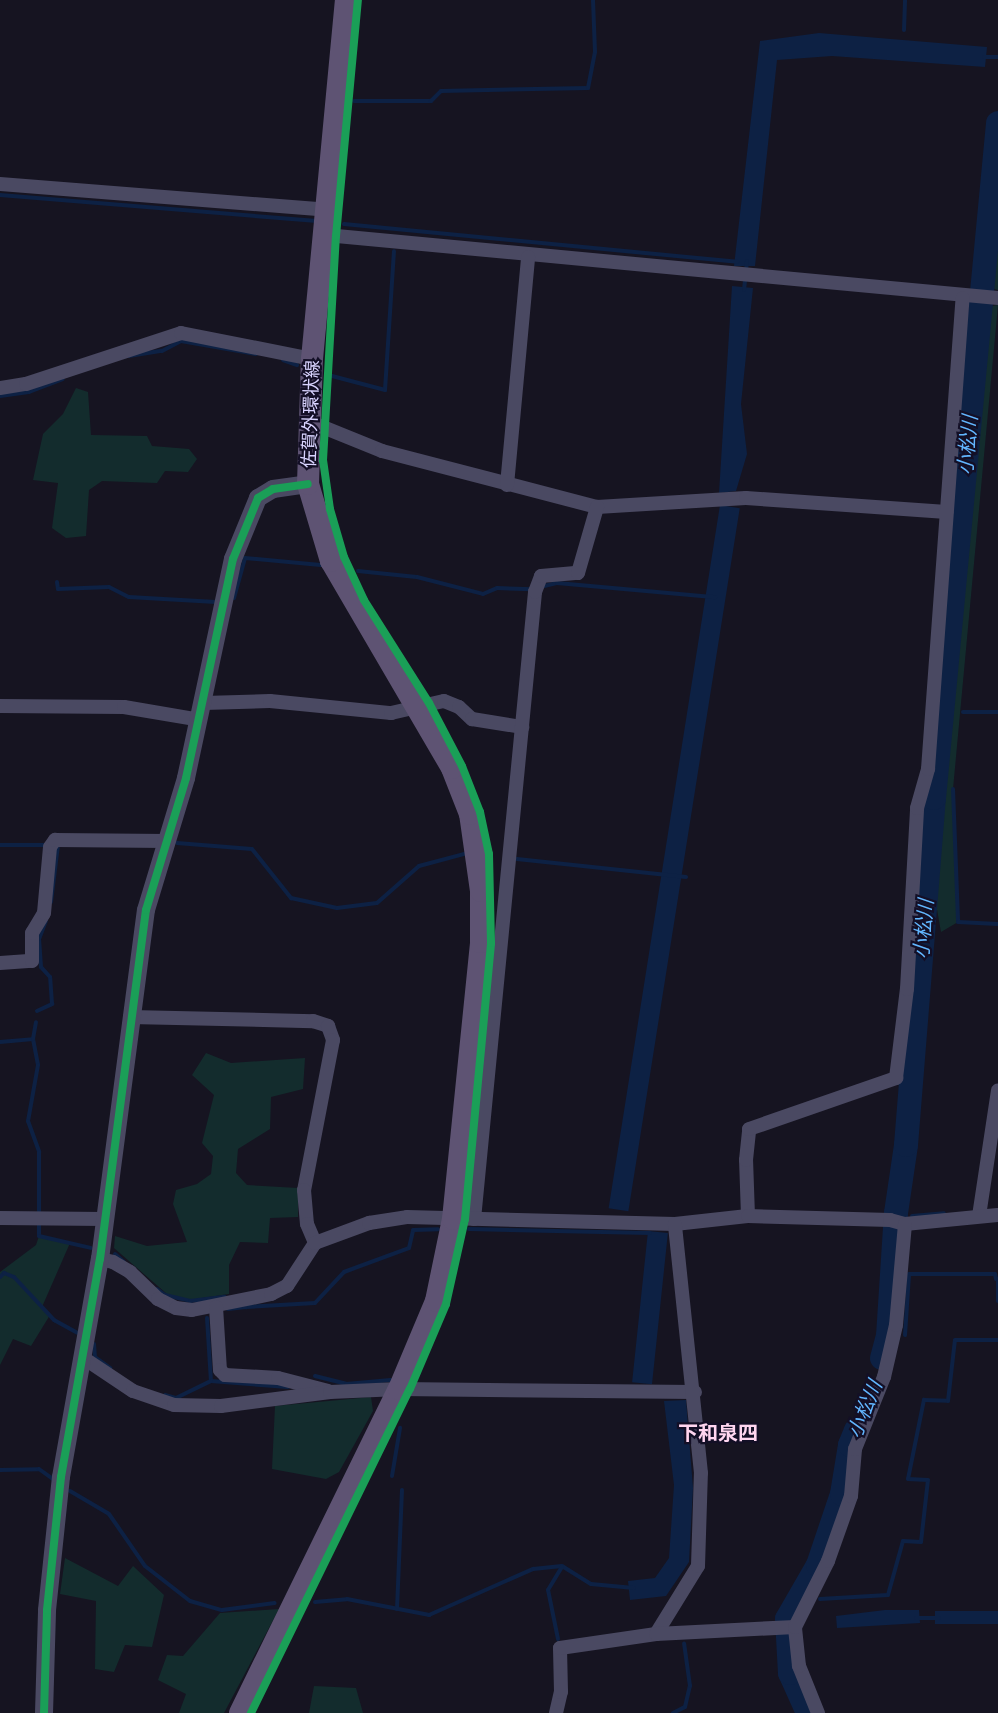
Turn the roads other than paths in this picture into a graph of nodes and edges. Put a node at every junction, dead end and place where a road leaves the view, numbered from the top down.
1 (346, 0) edge
2 (0, 184) edge
3 (327, 210) junction
4 (326, 235) junction
5 (528, 257) junction
6 (963, 298) junction
7 (998, 298) edge
8 (312, 359) junction
9 (0, 388) edge
10 (308, 421) junction
11 (308, 484) junction
12 (507, 485) junction
13 (597, 507) junction
14 (948, 512) junction
15 (0, 706) edge
16 (416, 706) junction
17 (202, 712) junction
18 (522, 727) junction
19 (167, 841) junction
20 (0, 963) edge
21 (130, 1017) junction
22 (998, 1090) edge
23 (998, 1215) edge
24 (748, 1216) junction
25 (979, 1216) junction
26 (0, 1218) edge
27 (104, 1219) junction
28 (464, 1219) junction
29 (663, 1223) junction
30 (905, 1224) junction
31 (315, 1243) junction
32 (99, 1259) junction
33 (216, 1307) junction
34 (82, 1357) junction
35 (399, 1389) junction
36 (330, 1392) junction
37 (695, 1392) junction
38 (795, 1627) junction
39 (656, 1634) junction
40 (44, 1713) edge
41 (240, 1713) edge
42 (556, 1713) edge
43 (818, 1713) edge

1 - 3 main road, 佐賀外環状線
2 - 3 street
3 - 4 main road, 佐賀外環状線
4 - 5 street
4 - 8 main road, 佐賀外環状線
5 - 6 street
5 - 12 street
6 - 7 street
6 - 14 street
8 - 9 street
8 - 10 main road, 佐賀外環状線
10 - 11 main road, 佐賀外環状線
10 - 12 street
11 - 16 main road, 佐賀外環状線
11 - 17 street
12 - 13 street
13 - 14 street
13 - 18 street
14 - 24 street
15 - 17 street
16 - 17 street
16 - 18 street
16 - 28 main road, 佐賀外環状線
17 - 19 street
18 - 28 street
19 - 20 street
19 - 21 street
21 - 27 street
21 - 31 street
22 - 25 street
23 - 25 street
24 - 29 street
24 - 30 street
25 - 30 street
26 - 27 street
27 - 32 street
28 - 29 street
28 - 31 street
28 - 35 main road, 佐賀外環状線
29 - 37 street
30 - 38 street
31 - 33 street
32 - 33 street
32 - 34 street
33 - 36 street
34 - 36 street
34 - 40 street
35 - 36 street
35 - 37 street
35 - 41 main road, 佐賀外環状線
37 - 39 street
38 - 39 street
38 - 43 street
39 - 42 street

